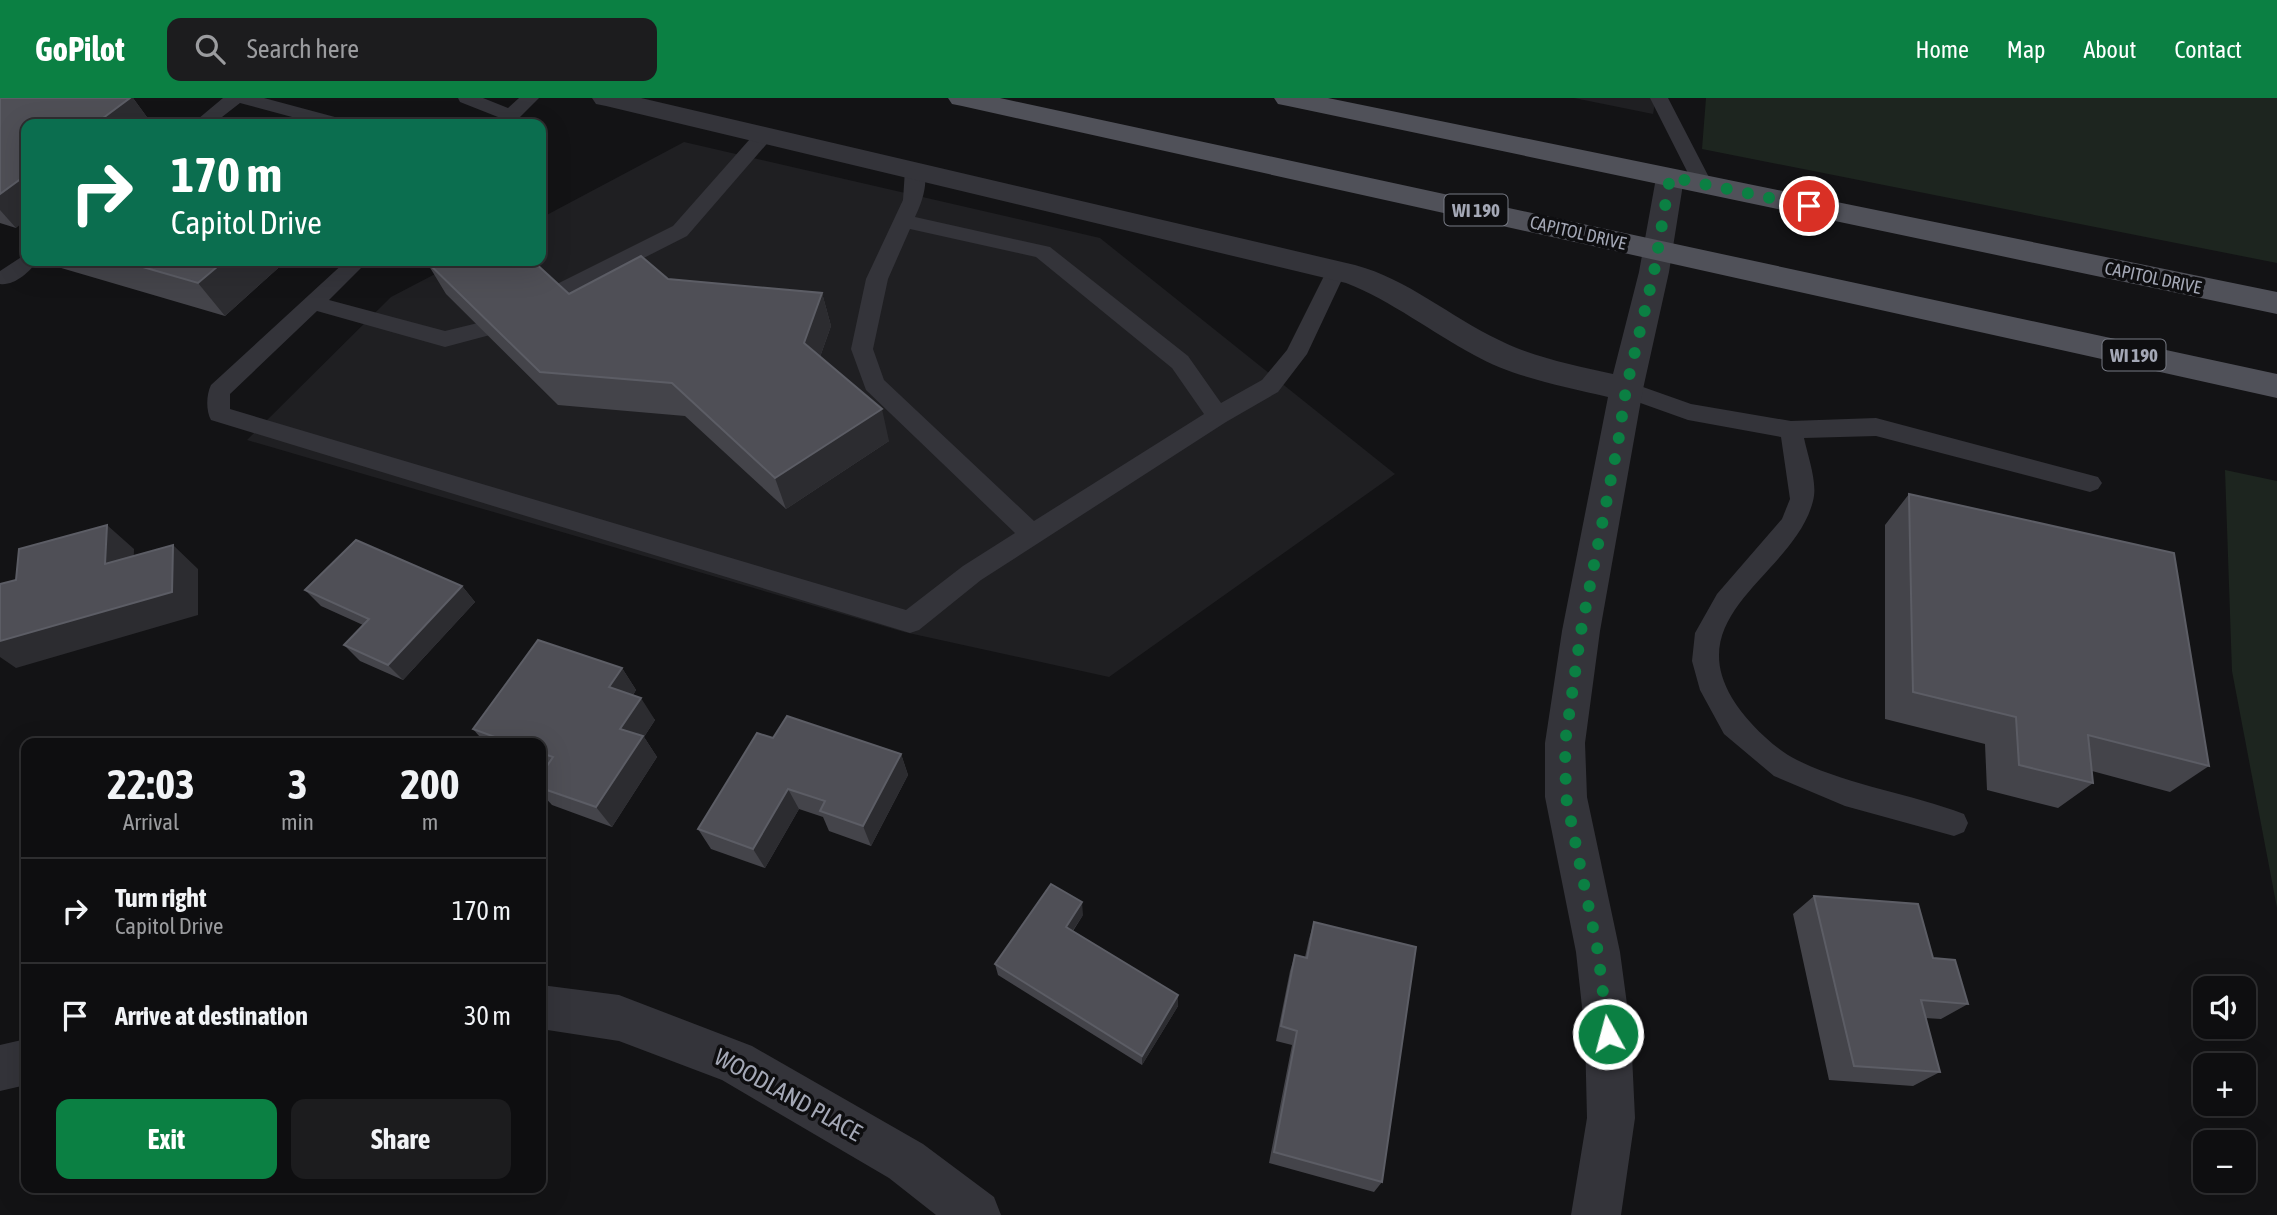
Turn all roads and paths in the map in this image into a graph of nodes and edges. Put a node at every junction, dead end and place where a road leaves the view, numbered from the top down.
1 (235, 98) edge
2 (243, 98) edge
3 (467, 98) edge
4 (530, 98) edge
5 (606, 98) edge
6 (962, 98) edge
7 (1288, 98) edge
8 (1659, 98) edge
9 (208, 119) edge
10 (321, 119) edge
11 (504, 119) edge
12 (507, 119) edge
13 (764, 135) junction
14 (915, 170) junction
15 (1687, 181) junction
16 (903, 220) junction
17 (1657, 250) junction
18 (21, 266) edge
19 (353, 266) edge
20 (1336, 271) junction
21 (5, 278) dead end
22 (551, 296) edge
23 (314, 303) junction
24 (2277, 303) edge
25 (482, 330) edge
26 (2277, 386) edge
27 (1626, 389) junction
28 (1218, 416) junction
29 (1791, 430) junction
30 (2090, 483) dead end
31 (1032, 534) junction
32 (1954, 823) dead end
33 (546, 1008) edge
34 (21, 1063) edge
35 (0, 1068) edge
36 (976, 1215) edge
37 (1596, 1215) edge

1 - 9 lane
2 - 10 lane
3 - 11 lane
4 - 12 lane
5 - 13 street
6 - 17 main road, CAPITOL DRIVE / WI 190
7 - 15 main road, CAPITOL DRIVE
8 - 15 lane
13 - 14 street
13 - 22 lane
14 - 16 lane
14 - 20 street
15 - 17 street
15 - 24 main road, CAPITOL DRIVE
16 - 28 lane
16 - 31 lane
17 - 26 main road, CAPITOL DRIVE / WI 190
17 - 27 street
18 - 21 lane
19 - 23 lane
20 - 27 street
20 - 28 lane
23 - 25 lane
23 - 31 lane
27 - 29 lane
27 - 37 street
28 - 31 lane
29 - 30 lane
29 - 32 lane
33 - 36 street, WOODLAND PLACE
34 - 35 street

